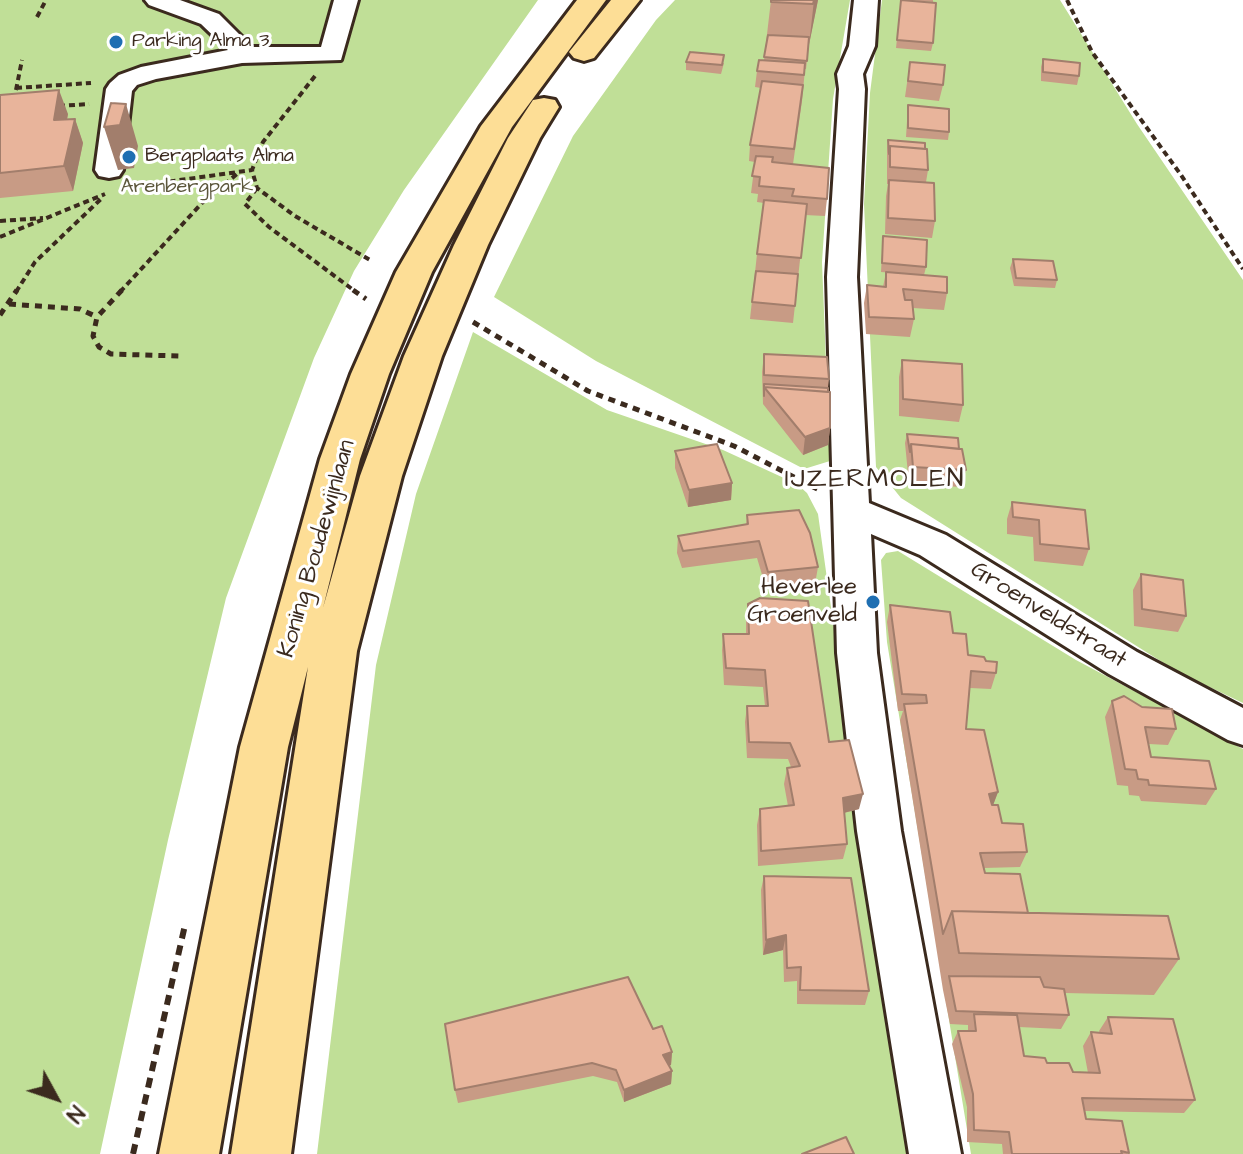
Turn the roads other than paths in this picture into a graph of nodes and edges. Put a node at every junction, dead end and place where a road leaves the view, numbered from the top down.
1 (157, 0) edge
2 (346, 0) edge
3 (592, 0) edge
4 (626, 0) edge
5 (866, 0) edge
6 (242, 55) junction
7 (108, 182) road end
8 (850, 510) junction
9 (1243, 728) edge
10 (189, 1154) edge
11 (261, 1154) edge
12 (935, 1154) edge

1 - 6 street
2 - 6 street
3 - 10 highway, Koning Boudewijnlaan
4 - 11 highway, Koning Boudewijnlaan
5 - 8 street
6 - 7 street
8 - 9 street, Groenveldstraat
8 - 12 street

